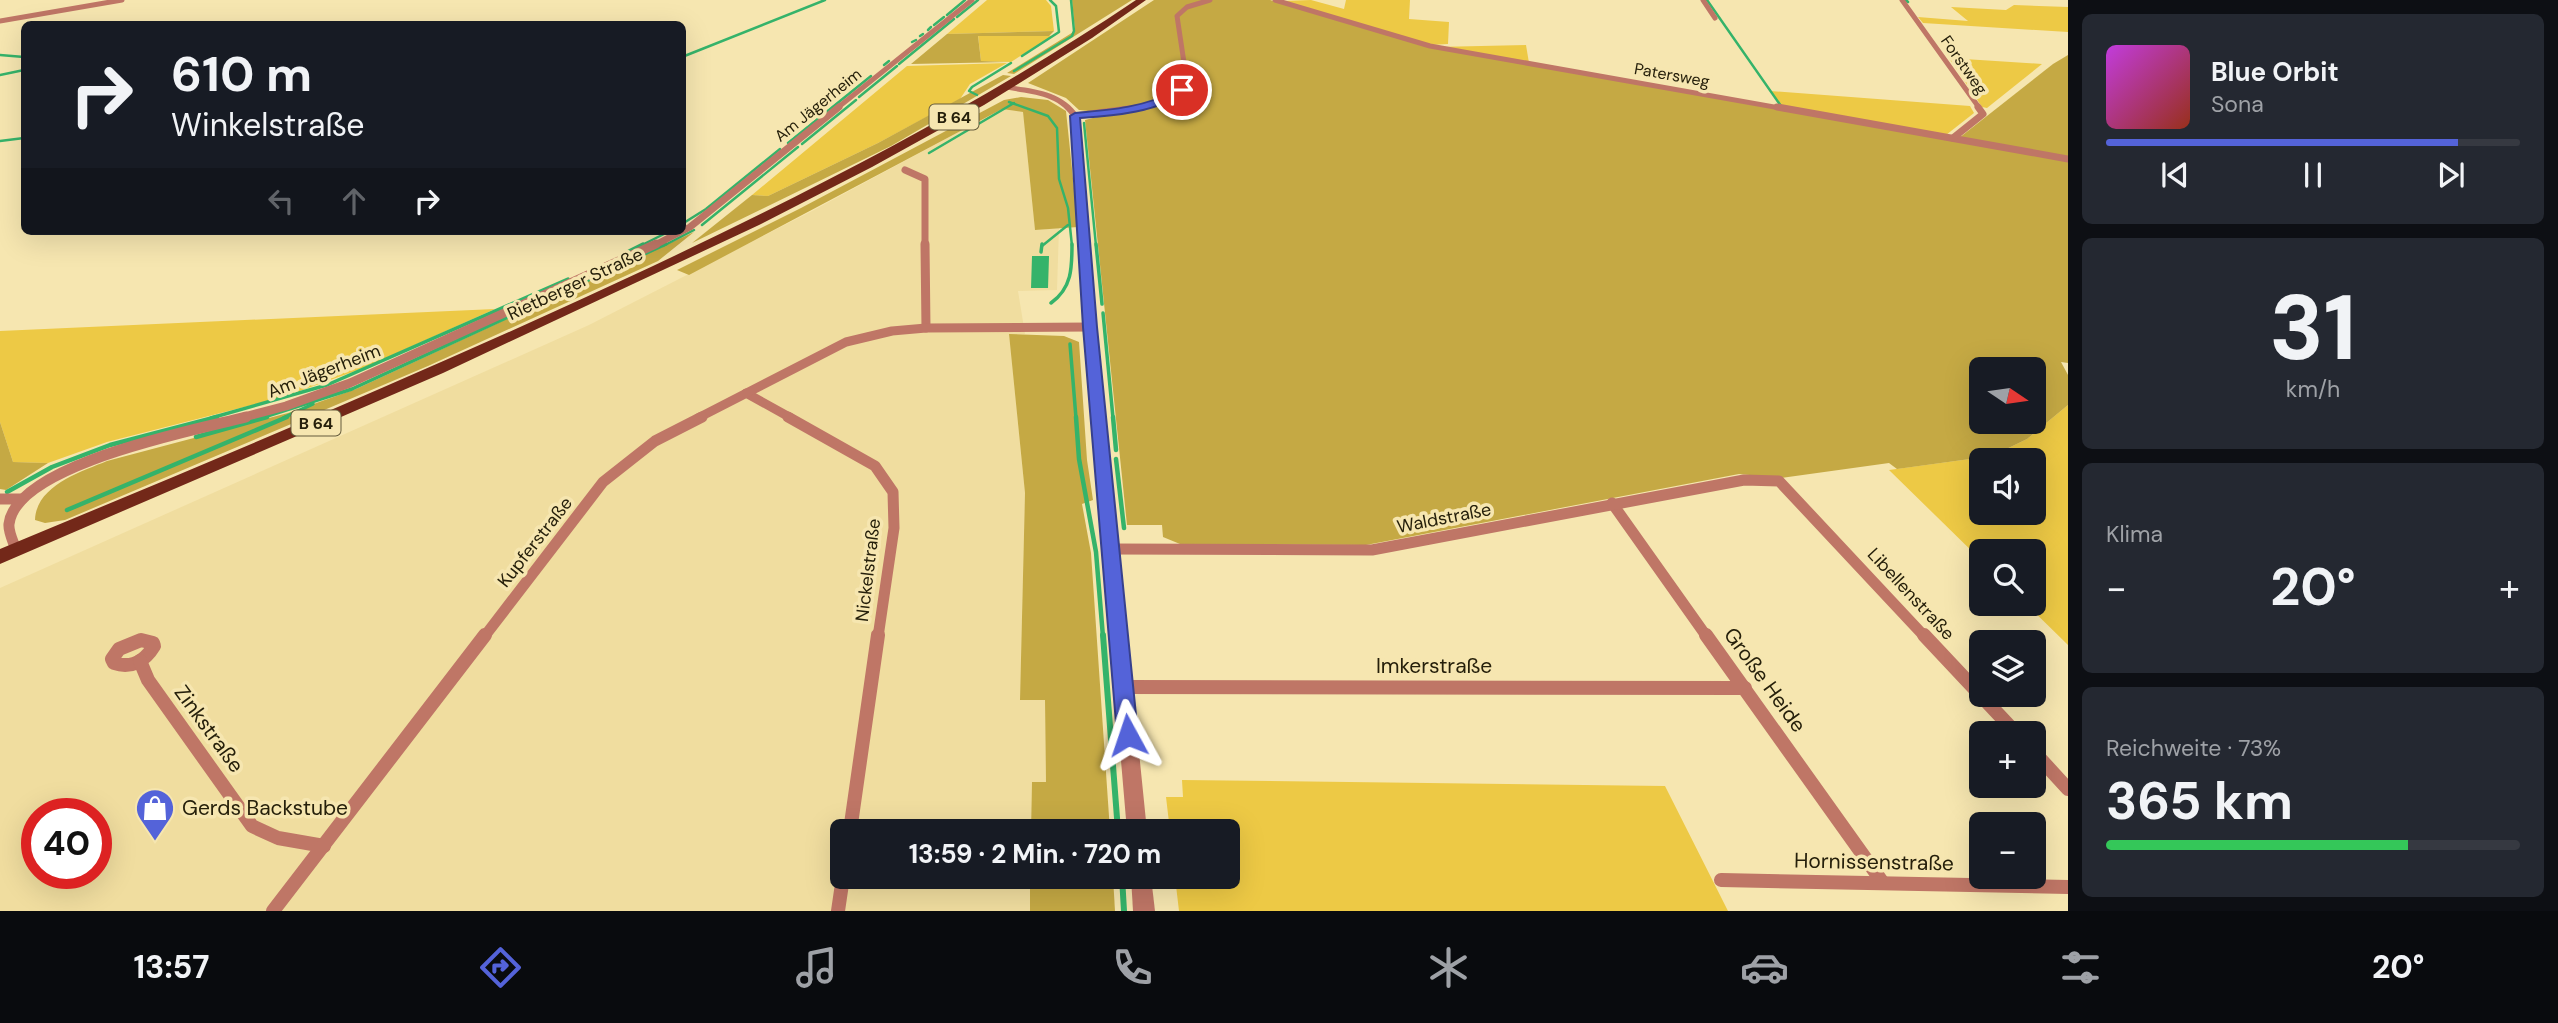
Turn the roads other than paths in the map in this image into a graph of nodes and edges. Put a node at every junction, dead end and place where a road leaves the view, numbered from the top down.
1 (122, 0) edge
2 (972, 0) edge
3 (1142, 0) edge
4 (1210, 0) edge
5 (1275, 0) edge
6 (1703, 0) edge
7 (1902, 0) edge
8 (1715, 18) dead end
9 (0, 21) edge
10 (1007, 87) junction
11 (1075, 116) junction
12 (1953, 138) junction
13 (2068, 159) edge
14 (905, 170) dead end
15 (686, 228) edge
16 (674, 235) edge
17 (1090, 327) junction
18 (926, 328) junction
19 (746, 393) junction
20 (1779, 481) joint
21 (0, 499) edge
22 (22, 499) junction
23 (1612, 503) junction
24 (1112, 549) junction
25 (8, 553) edge
26 (140, 661) dead end
27 (1124, 687) junction
28 (1745, 688) junction
29 (2005, 721) edge
30 (2046, 765) edge
31 (2068, 789) edge
32 (852, 819) edge
33 (1136, 819) edge
34 (324, 846) junction
35 (1721, 880) dead end
36 (1883, 883) junction
37 (2068, 887) edge
38 (841, 889) edge
39 (1142, 889) edge
40 (273, 911) edge
41 (838, 911) edge
42 (1144, 911) edge

1 - 9 street
2 - 15 street, Am Jägerheim
3 - 10 main road, Rietberger Straße / B 64
4 - 11 street
5 - 12 street, Patersweg
6 - 8 street
7 - 12 street, Forstweg
10 - 11 street
10 - 25 main road, Rietberger Straße / B 64
11 - 17 street
12 - 13 street, Patersweg
14 - 18 street
16 - 22 street, Am Jägerheim
17 - 18 street, Kupferstraße
17 - 24 street
18 - 19 street, Kupferstraße
19 - 32 street, Nickelstraße
19 - 34 street, Kupferstraße
20 - 23 street, Waldstraße
20 - 29 street, Libellenstraße
21 - 22 street
22 - 25 street
23 - 24 street, Waldstraße
23 - 28 street, Große Heide
24 - 27 street
26 - 34 street, Zinkstraße
27 - 28 street, Imkerstraße
27 - 33 street
28 - 36 street, Große Heide
30 - 31 street
34 - 40 street, Kupferstraße
35 - 36 street, Hornissenstraße
36 - 37 street, Hornissenstraße
38 - 41 street
39 - 42 street

